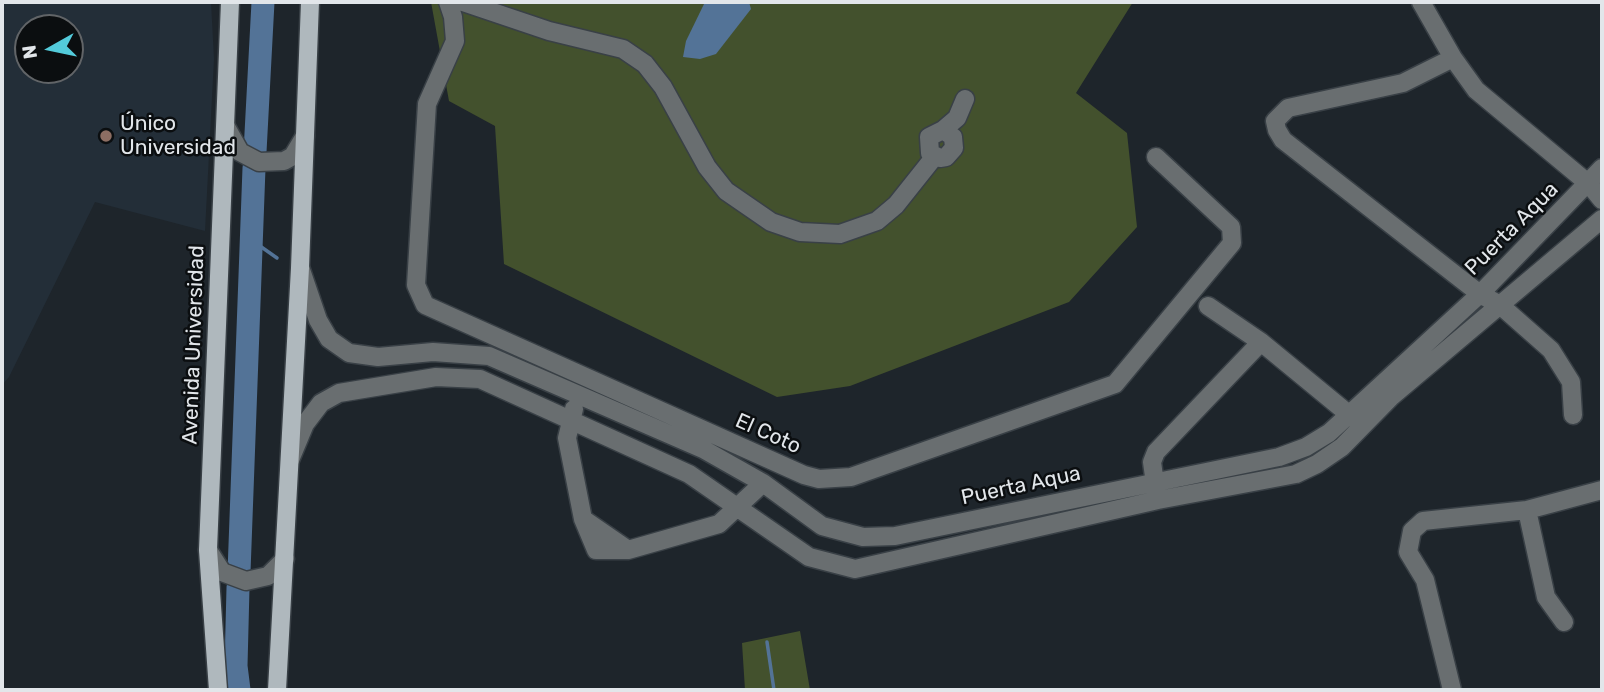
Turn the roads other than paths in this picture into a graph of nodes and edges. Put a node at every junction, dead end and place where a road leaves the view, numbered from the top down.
1 (230, 2) edge
2 (448, 2) edge
3 (463, 2) edge
4 (1421, 2) edge
5 (310, 3) edge
6 (1453, 58) junction
7 (965, 99) dead end
8 (226, 127) junction
9 (305, 136) junction
10 (1156, 157) dead end
11 (1602, 168) edge
12 (1589, 184) junction
13 (1602, 201) edge
14 (1602, 219) edge
15 (300, 268) junction
16 (1480, 294) junction
17 (1500, 305) junction
18 (1208, 306) dead end
19 (1261, 342) junction
20 (580, 395) junction
21 (1349, 413) junction
22 (1573, 415) dead end
23 (569, 419) junction
24 (1364, 428) junction
25 (290, 460) junction
26 (1154, 481) junction
27 (763, 483) junction
28 (1602, 490) edge
29 (1158, 500) junction
30 (739, 507) junction
31 (1527, 510) junction
32 (208, 550) junction
33 (285, 559) junction
34 (1564, 622) dead end
35 (218, 690) edge
36 (277, 690) edge
37 (1452, 690) edge

1 - 8 main road, Avenida Universidad
2 - 10 street, El Coto
3 - 7 street
4 - 6 street
5 - 9 main road
6 - 12 street
6 - 16 street
8 - 9 street
8 - 32 main road, Avenida Universidad
9 - 15 main road
11 - 12 street, Puerta Aqua
12 - 13 street
12 - 16 street, Puerta Aqua
14 - 17 street, Puerta Aqua
15 - 20 street, Puerta Aqua
15 - 25 main road
16 - 17 street
16 - 21 street, Puerta Aqua
17 - 22 street
17 - 24 street, Puerta Aqua
18 - 19 street
19 - 21 street
19 - 26 street
20 - 23 street
20 - 27 street, Puerta Aqua
21 - 24 street
21 - 26 street, Puerta Aqua
23 - 25 street, Puerta Aqua
23 - 30 street, Puerta Aqua
23 - 30 street
24 - 29 street, Puerta Aqua
25 - 33 main road
26 - 27 street, Puerta Aqua
26 - 29 street
27 - 30 street
28 - 31 street
29 - 30 street, Puerta Aqua
31 - 34 street
31 - 37 street
32 - 33 street
32 - 35 main road, Avenida Universidad
33 - 36 main road

